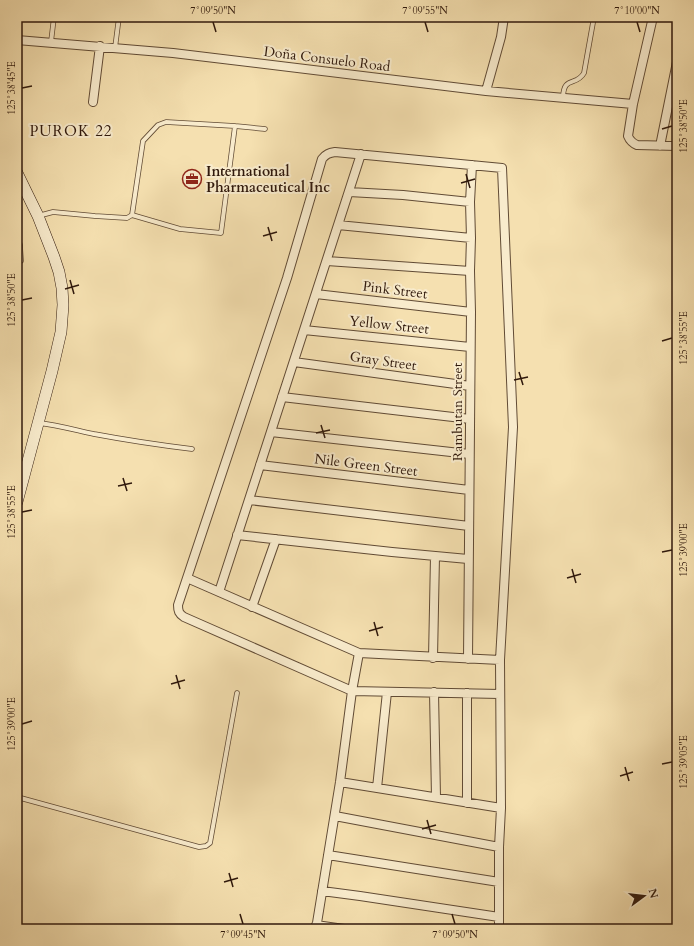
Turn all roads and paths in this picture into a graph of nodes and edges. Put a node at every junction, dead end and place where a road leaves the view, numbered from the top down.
1 (54, 17) edge
2 (119, 17) edge
3 (504, 17) edge
4 (594, 17) edge
5 (653, 17) edge
6 (17, 40) edge
7 (51, 42) junction
8 (100, 46) junction
9 (114, 48) junction
10 (677, 62) edge
11 (486, 91) junction
12 (563, 98) junction
13 (93, 102) dead end
14 (633, 104) junction
15 (235, 126) junction
16 (265, 129) dead end
17 (660, 146) junction
18 (677, 146) edge
19 (361, 154) junction
20 (472, 165) junction
21 (17, 173) edge
22 (349, 192) junction
23 (470, 202) junction
24 (132, 215) junction
25 (38, 216) junction
26 (338, 225) junction
27 (17, 234) edge
28 (471, 238) junction
29 (327, 260) junction
30 (21, 261) dead end
31 (470, 271) junction
32 (316, 294) junction
33 (471, 312) junction
34 (304, 330) junction
35 (470, 347) junction
36 (294, 362) junction
37 (470, 386) junction
38 (282, 397) junction
39 (470, 419) junction
40 (38, 423) junction
41 (271, 432) junction
42 (192, 449) dead end
43 (469, 454) junction
44 (260, 465) junction
45 (469, 490) junction
46 (249, 500) junction
47 (17, 502) edge
48 (469, 526) junction
49 (237, 535) junction
50 (276, 539) junction
51 (435, 556) junction
52 (468, 558) junction
53 (187, 578) junction
54 (219, 592) junction
55 (252, 607) junction
56 (359, 653) junction
57 (433, 658) junction
58 (468, 658) junction
59 (500, 660) junction
60 (352, 691) junction
61 (387, 692) junction
62 (434, 692) junction
63 (237, 693) dead end
64 (467, 693) junction
65 (500, 694) junction
66 (340, 782) junction
67 (377, 788) junction
68 (17, 797) edge
69 (436, 797) junction
70 (467, 803) junction
71 (501, 808) junction
72 (335, 816) junction
73 (499, 847) junction
74 (328, 854) junction
75 (499, 882) junction
76 (322, 891) junction
77 (499, 917) junction
78 (316, 927) edge
79 (344, 929) edge
80 (499, 929) edge

1 - 7 lane
2 - 9 lane
3 - 11 street
4 - 12 lane
5 - 14 street
6 - 7 street, Doña Consuelo Road
7 - 8 street, Doña Consuelo Road
8 - 9 street, Doña Consuelo Road
8 - 13 street
9 - 11 street, Doña Consuelo Road
10 - 17 street
11 - 12 street, Doña Consuelo Road
12 - 14 street, Doña Consuelo Road
14 - 17 street
15 - 16 lane
15 - 24 lane
15 - 24 lane
17 - 18 street
19 - 20 street
19 - 22 street
19 - 53 street
20 - 23 street, Rambutan Street
20 - 59 street
21 - 25 street
22 - 23 street
22 - 26 street
23 - 28 street, Rambutan Street
24 - 25 lane
25 - 40 street
26 - 28 street
26 - 29 street
27 - 30 lane
28 - 31 street, Rambutan Street
29 - 31 street
29 - 32 street
31 - 33 street, Rambutan Street
32 - 33 street, Pink Street
32 - 34 street
33 - 35 street, Rambutan Street
34 - 35 street, Yellow Street
34 - 36 street
35 - 37 street, Rambutan Street
36 - 37 street, Gray Street
36 - 38 street
37 - 39 street, Rambutan Street
38 - 39 street
38 - 41 street
39 - 43 street, Rambutan Street
40 - 42 lane
40 - 47 street
41 - 43 street
41 - 44 street
43 - 45 street, Rambutan Street
44 - 45 street, Nile Green Street
44 - 46 street
45 - 48 street, Rambutan Street
46 - 48 street
46 - 49 street
48 - 52 street, Rambutan Street
49 - 50 street
49 - 54 street
50 - 51 street
50 - 55 street
51 - 52 street
51 - 57 street
52 - 58 street, Rambutan Street
53 - 54 street
53 - 60 street
54 - 55 street
55 - 56 street
56 - 57 street
56 - 60 street
57 - 58 street
58 - 59 street
59 - 65 street
60 - 61 street
60 - 66 street
61 - 62 street
61 - 67 street
62 - 64 street
62 - 69 street
63 - 68 lane
64 - 65 street
64 - 70 street
65 - 71 street
66 - 67 street
66 - 72 street
67 - 69 street
69 - 70 street
70 - 71 street
71 - 73 street
72 - 73 street
72 - 74 street
73 - 75 street
74 - 75 street
74 - 76 street
75 - 77 street
76 - 77 street
76 - 78 street
77 - 80 street
78 - 79 street

